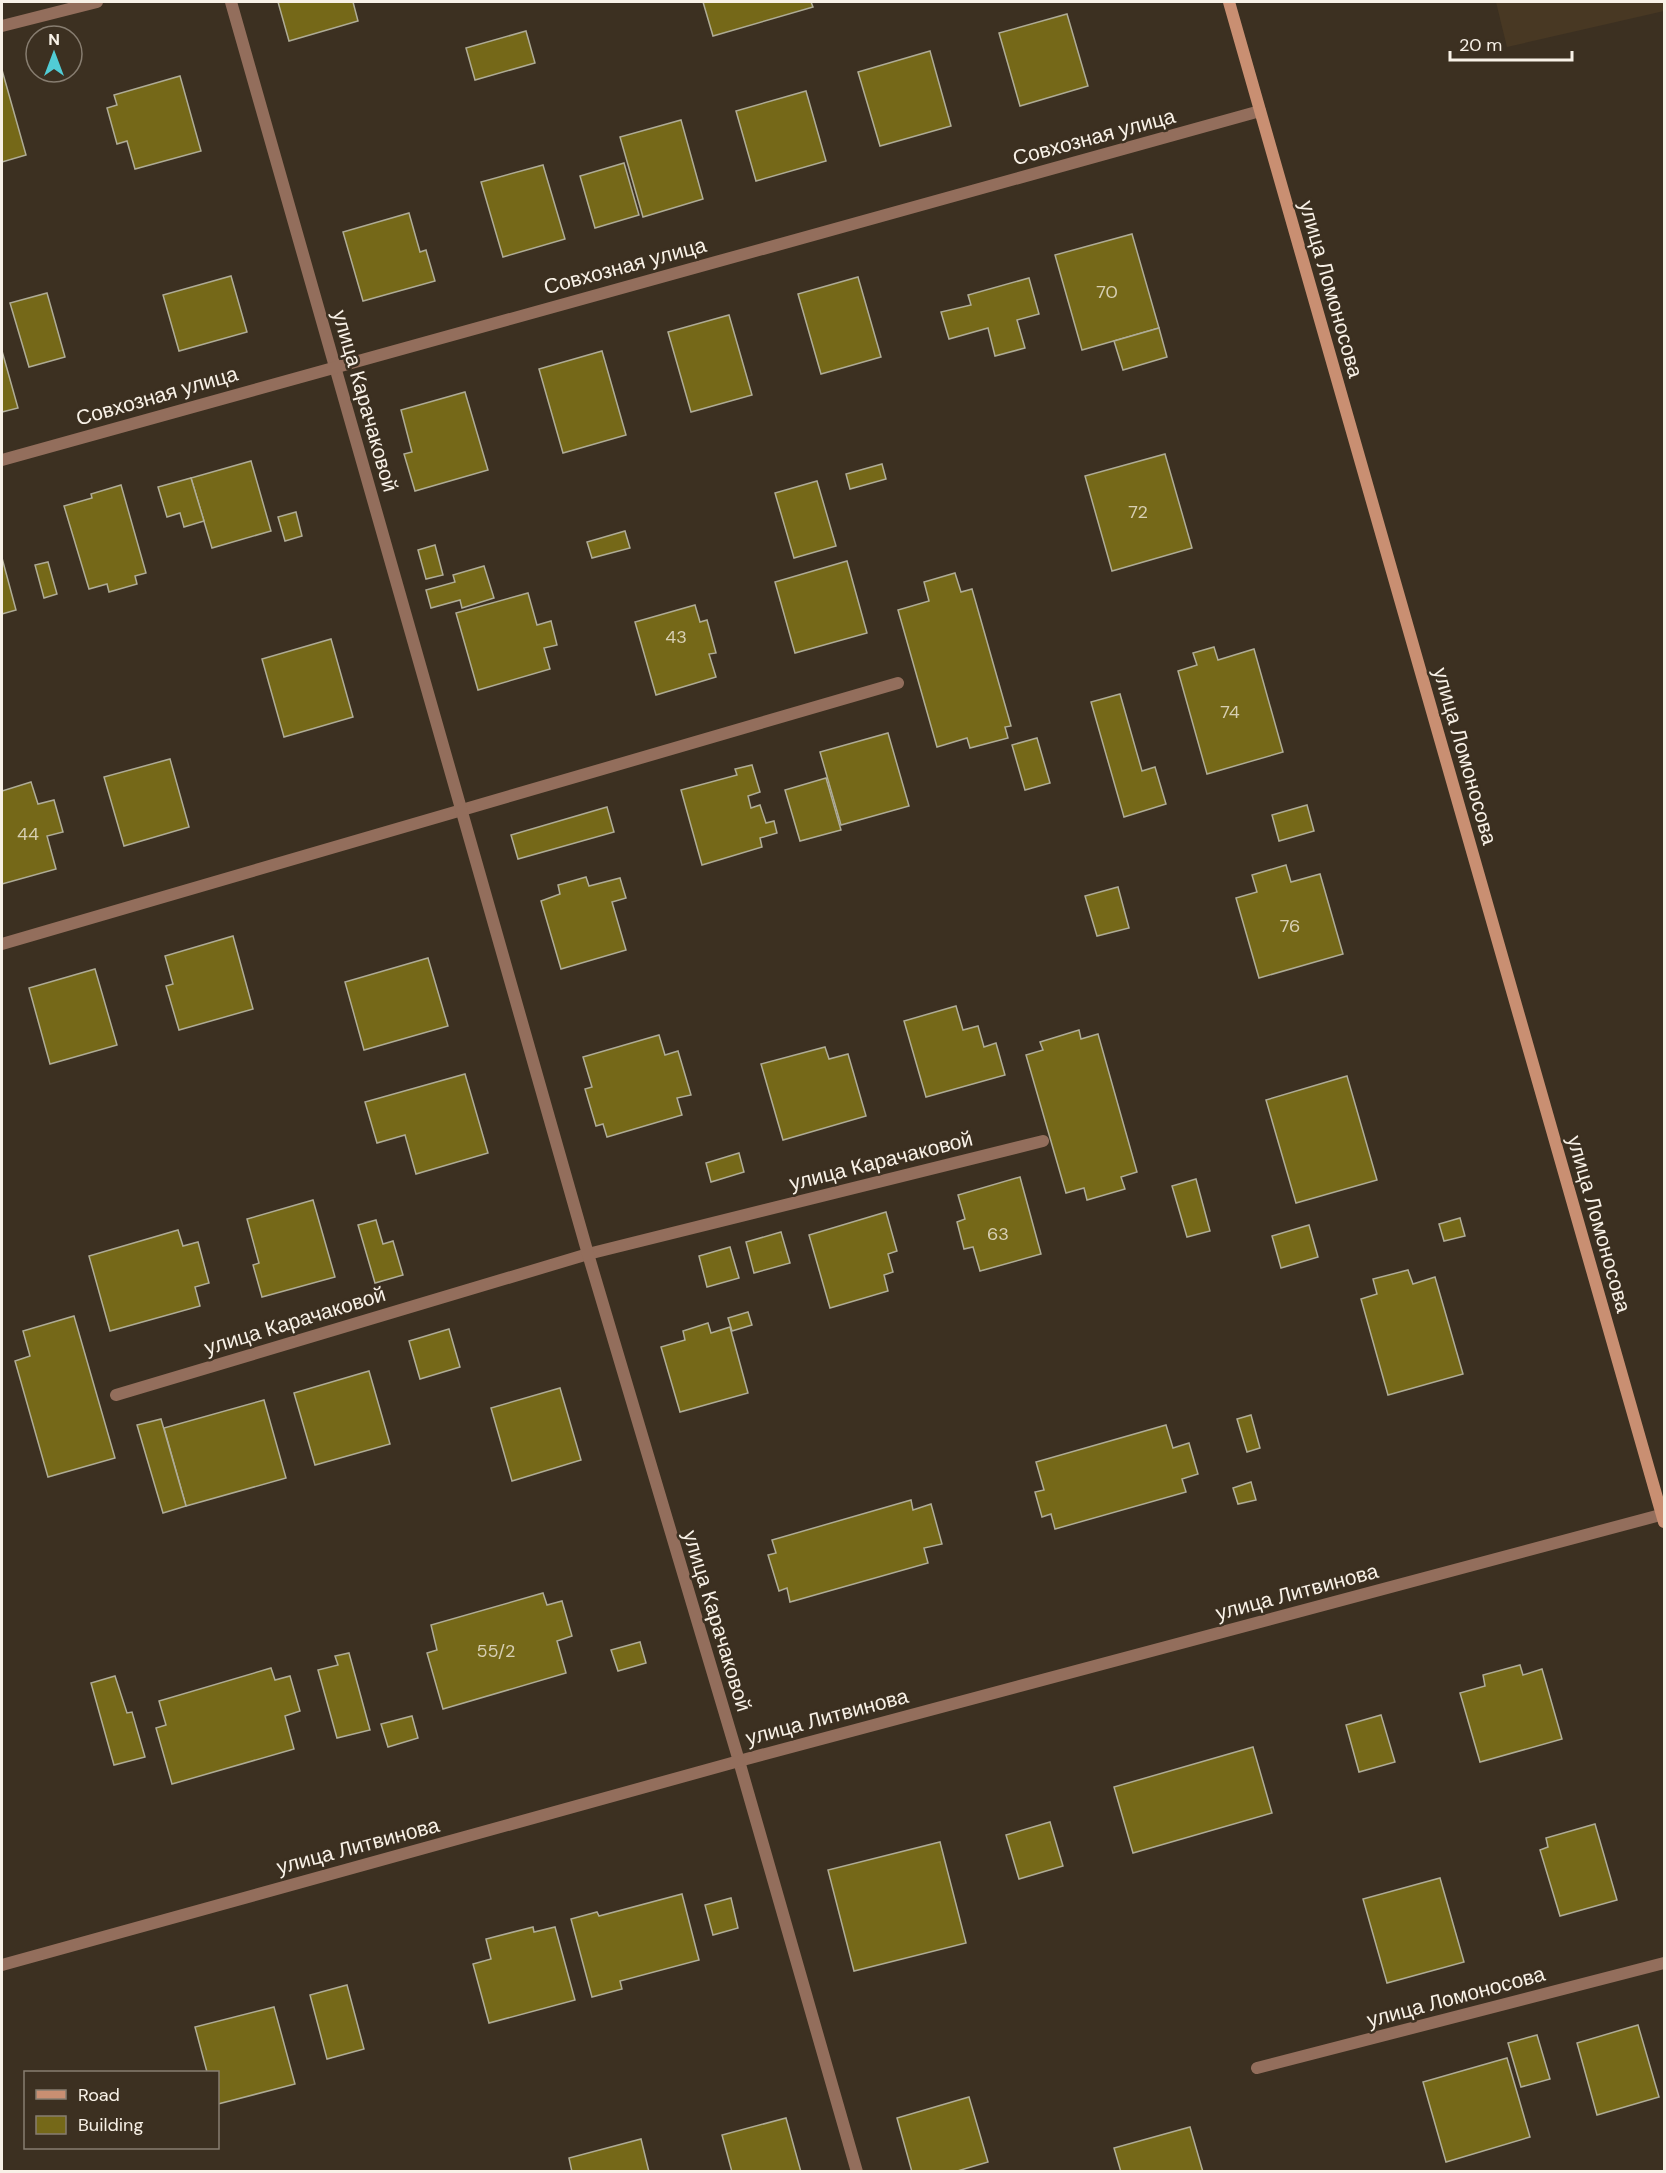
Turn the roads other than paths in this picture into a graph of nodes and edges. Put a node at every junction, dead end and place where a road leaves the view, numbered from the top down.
1 (97, 2) edge
2 (231, 2) edge
3 (1229, 2) edge
4 (2, 26) edge
5 (1260, 111) junction
6 (335, 366) junction
7 (2, 460) edge
8 (898, 683) dead end
9 (462, 811) junction
10 (2, 944) edge
11 (1043, 1141) dead end
12 (588, 1254) junction
13 (116, 1395) dead end
14 (1664, 1517) edge
15 (739, 1761) junction
16 (1665, 1963) edge
17 (2, 1965) edge
18 (1257, 2068) dead end
19 (857, 2172) edge

1 - 4 street
2 - 6 street, улица Карачаковой
3 - 5 street, улица Ломоносова
5 - 6 street, Совхозная улица
5 - 14 street, улица Ломоносова
6 - 7 street, Совхозная улица
6 - 9 street, улица Карачаковой
8 - 9 street
9 - 10 street
9 - 12 street, улица Карачаковой
11 - 12 street, улица Карачаковой
12 - 13 street, улица Карачаковой
12 - 15 street, улица Карачаковой
14 - 15 street, улица Литвинова
15 - 17 street, улица Литвинова
15 - 19 street, улица Карачаковой
16 - 18 street, улица Ломоносова

